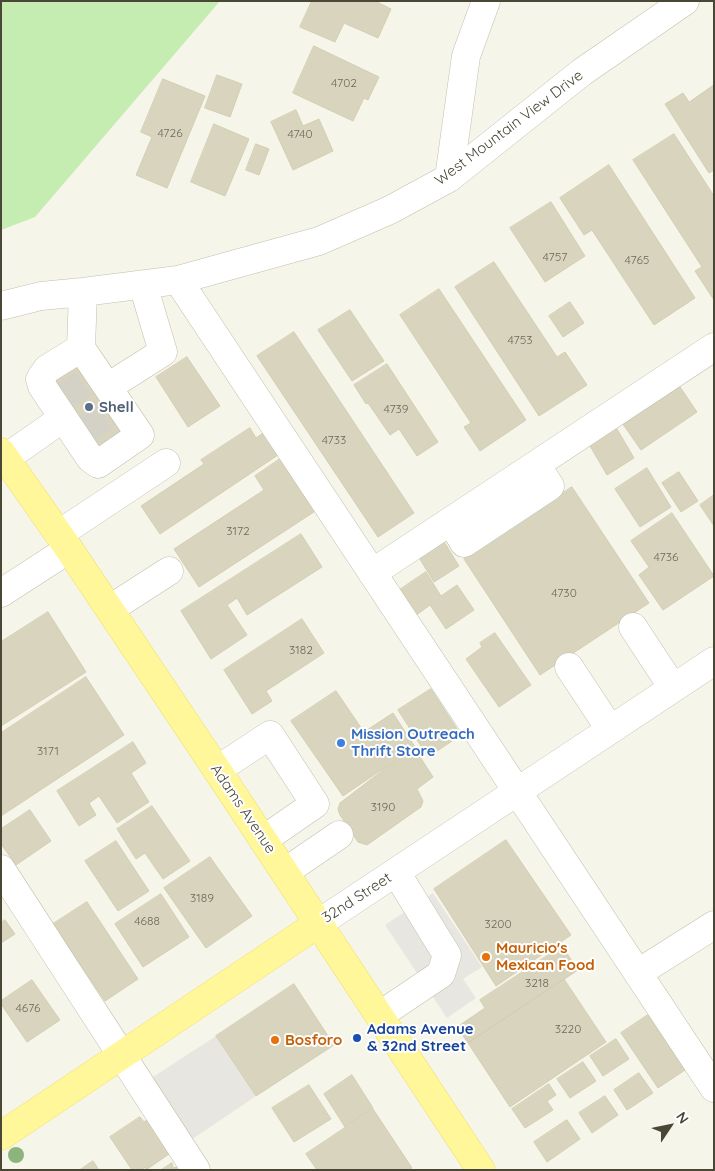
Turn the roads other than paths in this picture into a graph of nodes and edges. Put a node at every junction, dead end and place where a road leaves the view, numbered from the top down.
1 (486, 1) edge
2 (685, 1) edge
3 (449, 178) junction
4 (178, 280) junction
5 (143, 285) junction
6 (83, 292) junction
7 (1, 306) edge
8 (714, 347) edge
9 (81, 348) junction
10 (103, 394) junction
11 (67, 418) junction
12 (4, 455) edge
13 (166, 463) dead end
14 (64, 541) junction
15 (169, 570) dead end
16 (372, 573) junction
17 (1, 593) edge
18 (110, 610) junction
19 (633, 627) dead end
20 (714, 660) edge
21 (569, 667) dead end
22 (673, 688) junction
23 (610, 730) junction
24 (217, 770) junction
25 (518, 792) junction
26 (339, 835) dead end
27 (263, 840) junction
28 (1, 869) edge
29 (285, 872) junction
30 (396, 872) junction
31 (319, 922) junction
32 (714, 925) edge
33 (638, 974) junction
34 (380, 1015) junction
35 (121, 1056) junction
36 (714, 1088) edge
37 (1, 1136) edge
38 (196, 1170) edge
39 (481, 1170) edge

1 - 3 street
2 - 3 street, West Mountain View Drive
3 - 4 street, West Mountain View Drive
4 - 5 street, West Mountain View Drive
4 - 16 street
5 - 6 street, West Mountain View Drive
5 - 10 street
6 - 7 street, West Mountain View Drive
6 - 9 street
8 - 16 street
9 - 10 street
9 - 11 street
10 - 11 street
11 - 12 street
12 - 14 main road, Adams Avenue
13 - 14 street
14 - 17 street
14 - 18 main road, Adams Avenue
15 - 18 street
16 - 25 street
18 - 24 main road, Adams Avenue
19 - 22 street
20 - 22 street, 32nd Street
21 - 23 street
22 - 23 street, 32nd Street
23 - 25 street, 32nd Street
24 - 27 main road, Adams Avenue
24 - 27 street
25 - 30 street, 32nd Street
25 - 33 street
26 - 29 street
27 - 29 main road, Adams Avenue
28 - 35 street
29 - 31 main road, Adams Avenue
30 - 31 street, 32nd Street
30 - 34 street
31 - 34 main road, Adams Avenue
31 - 35 main road, 32nd Street
32 - 33 street
33 - 36 street
34 - 39 main road, Adams Avenue
35 - 37 main road, 32nd Street
35 - 38 street

